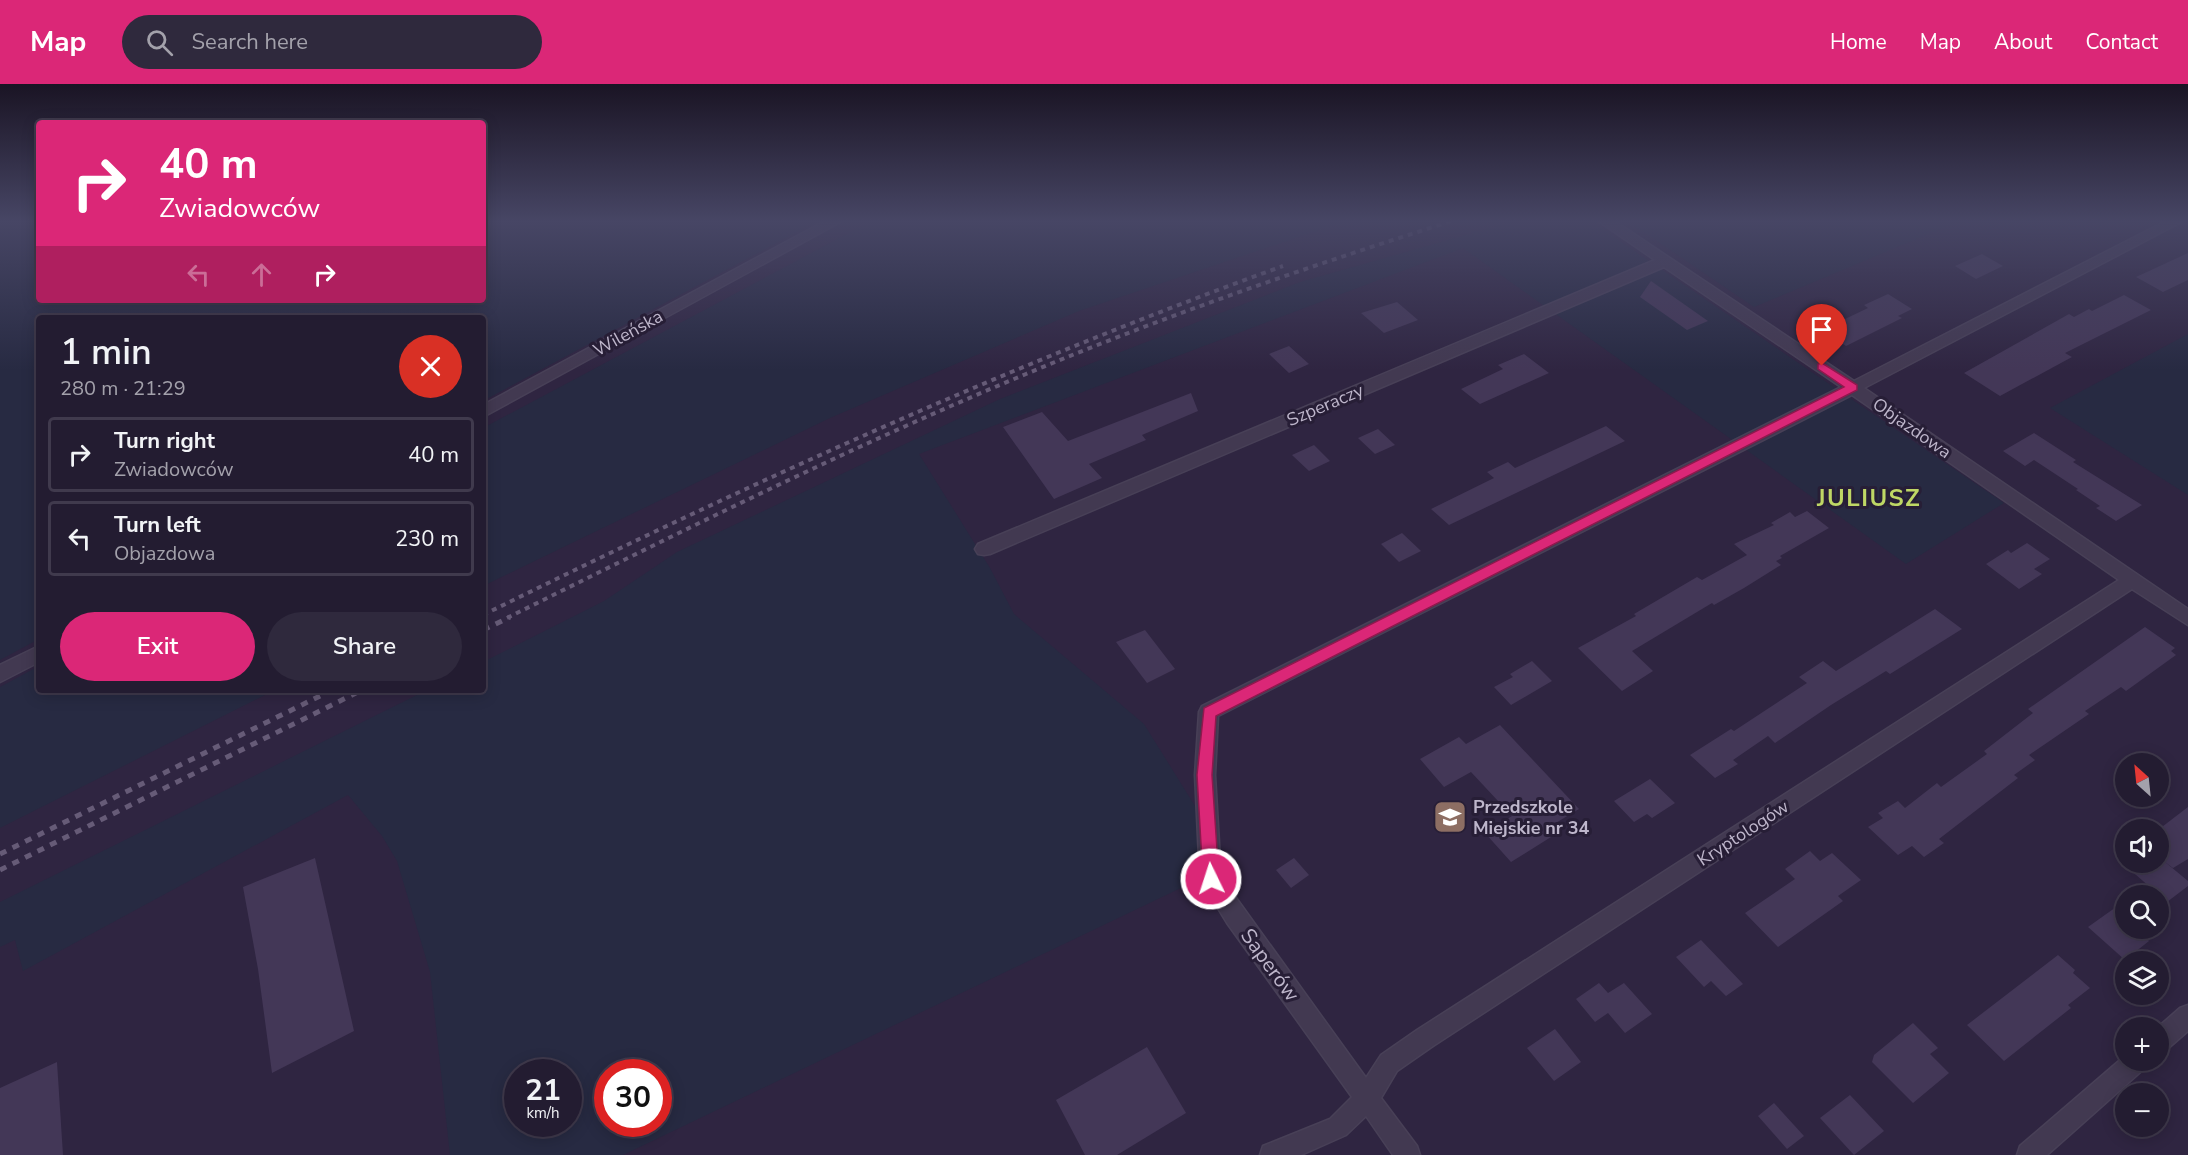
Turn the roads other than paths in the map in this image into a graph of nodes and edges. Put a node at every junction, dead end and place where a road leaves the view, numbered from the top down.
1 (745, 270) edge
2 (1644, 270) edge
3 (1678, 270) edge
4 (2081, 270) edge
5 (1853, 388) junction
6 (486, 410) edge
7 (984, 549) dead end
8 (2132, 580) junction
9 (2188, 618) edge
10 (36, 655) edge
11 (0, 674) edge
12 (2188, 1016) edge
13 (2169, 1032) edge
14 (2124, 1071) edge
15 (1367, 1098) junction
16 (1272, 1155) edge
17 (1408, 1155) edge
18 (2029, 1155) edge

1 - 6 street, Wileńska
2 - 7 street, Szperaczy
3 - 5 street, Objazdowa
4 - 5 street
5 - 8 street, Objazdowa
5 - 15 street, Saperów
8 - 9 street, Objazdowa
8 - 15 street, Kryptologów
10 - 11 street
12 - 13 street
14 - 18 street
15 - 16 street, Kryptologów
15 - 17 street, Saperów

